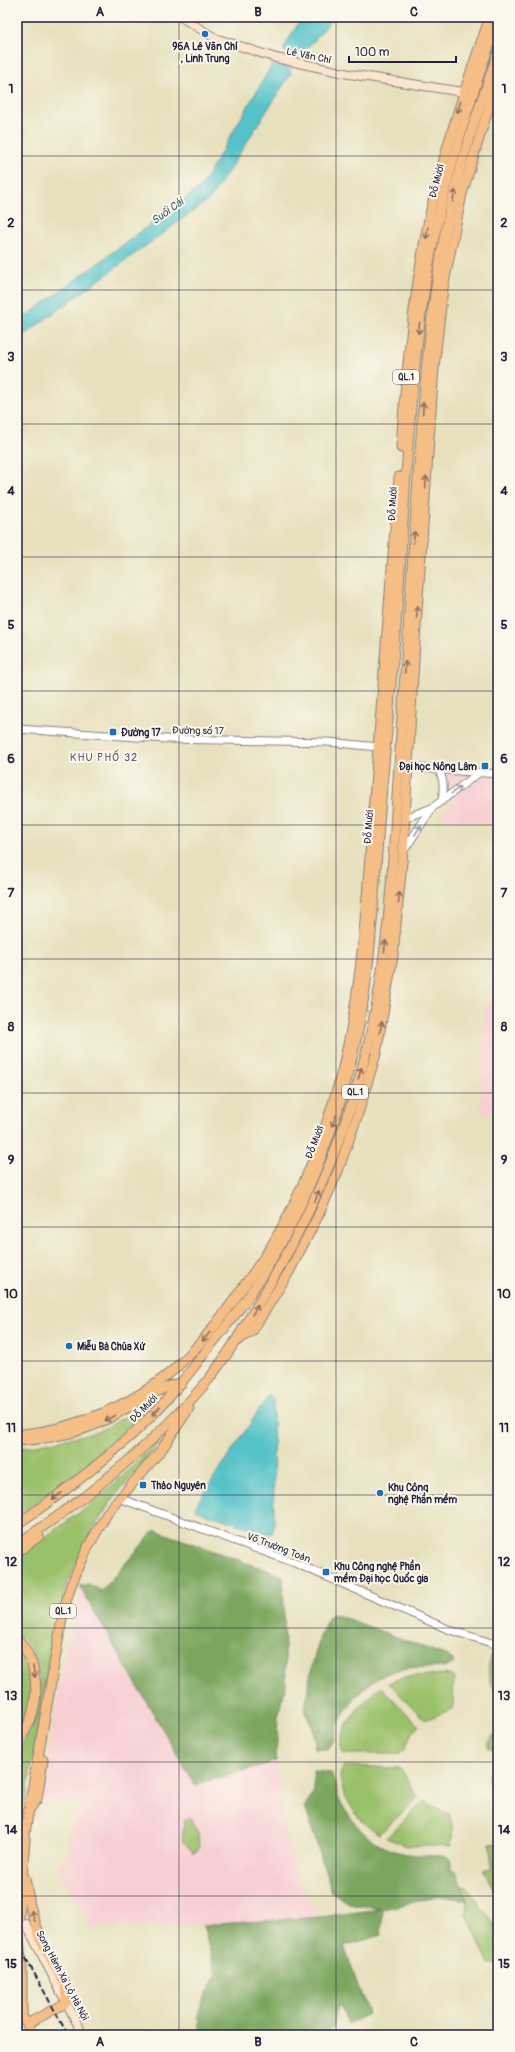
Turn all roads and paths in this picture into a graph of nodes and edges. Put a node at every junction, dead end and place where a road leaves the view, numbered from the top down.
1 (182, 17) edge
2 (490, 17) edge
3 (498, 20) edge
4 (498, 53) edge
5 (498, 77) edge
6 (463, 92) junction
7 (17, 729) edge
8 (382, 747) junction
9 (404, 748) junction
10 (380, 764) junction
11 (407, 766) junction
12 (438, 768) junction
13 (480, 772) junction
14 (498, 774) edge
15 (442, 801) junction
16 (432, 808) junction
17 (376, 815) junction
18 (401, 817) junction
19 (403, 852) junction
20 (307, 1173) junction
21 (301, 1202) junction
22 (235, 1343) junction
23 (182, 1383) junction
24 (205, 1384) junction
25 (186, 1412) junction
26 (17, 1434) edge
27 (17, 1441) edge
28 (121, 1499) junction
29 (17, 1524) edge
30 (17, 1544) edge
31 (17, 1552) edge
32 (17, 1638) edge
33 (498, 1645) edge
34 (17, 1742) edge
35 (23, 1859) junction
36 (26, 1924) dead end
37 (66, 2003) junction
38 (17, 2005) edge
39 (22, 2014) junction
40 (27, 2024) junction
41 (33, 2035) edge
42 (83, 2035) edge

1 - 6 main road, Lê Văn Chí
2 - 6 highway, Đỗ Mười / QL.1
3 -> 8 highway, Đỗ Mười / QL.1
9 -> 4 highway, Đỗ Mười / QL.1
9 -> 5 highway, Đỗ Mười / QL.1
6 -> 8 highway, Đỗ Mười / QL.1
7 - 8 street, Đường số 17
8 - 9 highway
8 - 10 highway, Đỗ Mười / QL.1
9 - 11 highway, Đỗ Mười / QL.1
9 - 11 street
10 - 11 highway
10 - 17 highway, Đỗ Mười / QL.1
11 - 12 street
11 - 18 highway, Đỗ Mười / QL.1
12 - 13 street
12 - 15 street
13 - 14 street
15 -> 13 street
15 - 16 street
16 - 18 street
19 -> 16 street
17 - 18 highway
17 - 20 highway, Đỗ Mười / QL.1
17 -> 21 highway, Đỗ Mười / QL.1
18 - 19 highway, Đỗ Mười / QL.1
22 -> 18 highway, Đỗ Mười / QL.1
22 -> 19 highway, Đỗ Mười / QL.1
20 - 21 highway
20 -> 26 highway, Đỗ Mười / QL.1
21 - 23 highway, Đỗ Mười / QL.1
22 - 24 highway, Đỗ Mười / QL.1
23 -> 27 highway
23 -> 29 highway, Đỗ Mười / QL.1
24 - 25 highway, QL.1
24 - 30 highway, Đỗ Mười / QL.1
25 - 28 highway, QL.1
25 - 31 highway, QL.1
28 - 33 street, Võ Trường Toản
28 - 35 highway, QL.1
32 -> 34 highway
37 -> 35 highway
35 - 39 highway, QL.1
36 - 37 main road, Song Hành Xa Lộ Hà Nội
37 - 40 highway
37 - 42 main road, Song Hành Xa Lộ Hà Nội
38 - 39 highway
39 - 40 highway
40 - 41 highway

